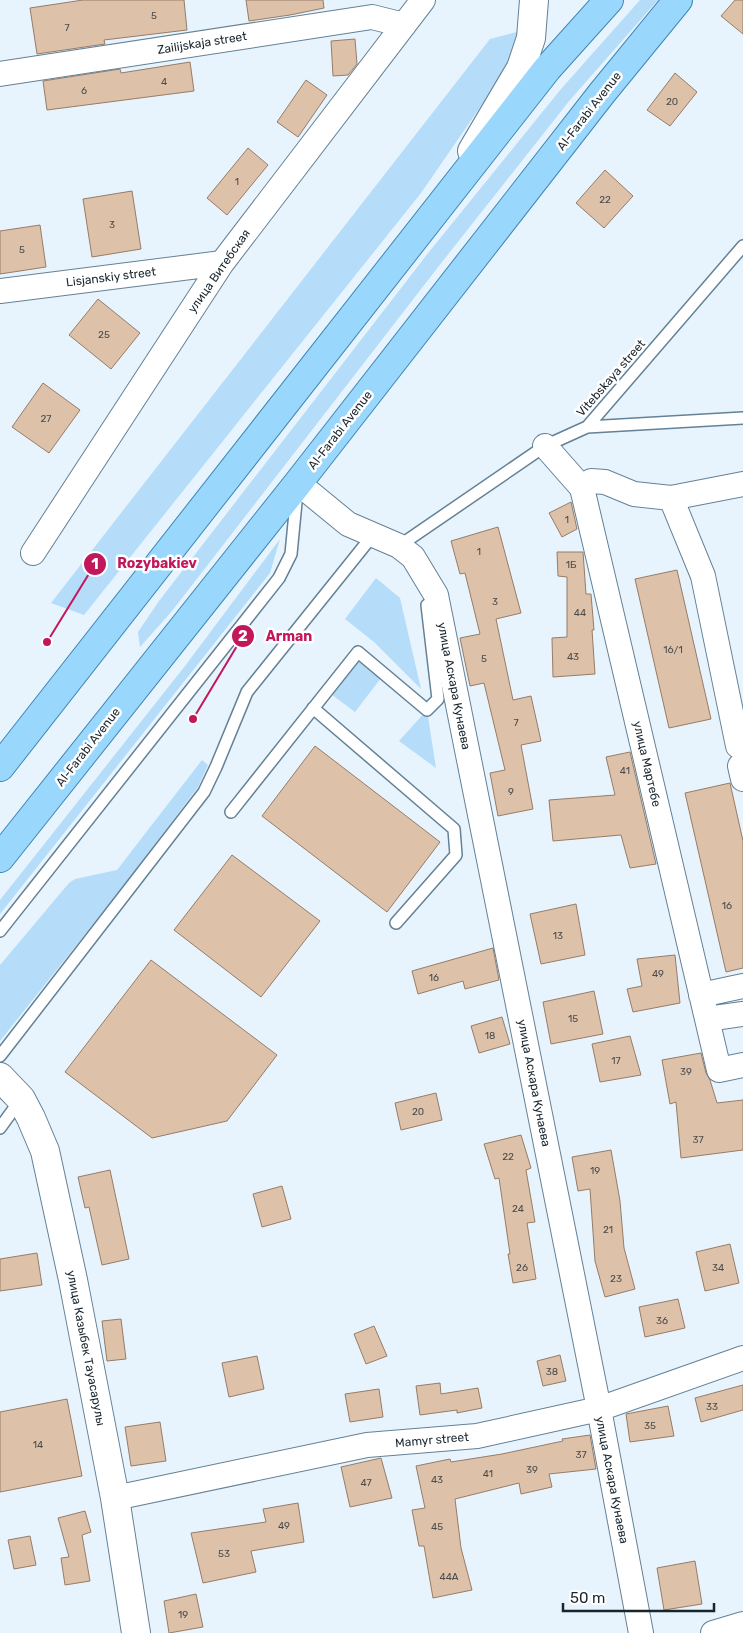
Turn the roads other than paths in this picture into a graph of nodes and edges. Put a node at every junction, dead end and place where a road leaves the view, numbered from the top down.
1 (424, 0) edge
2 (534, 0) edge
3 (609, 0) edge
4 (678, 0) edge
5 (404, 25) junction
6 (0, 74) edge
7 (434, 214) junction
8 (743, 246) edge
9 (222, 263) junction
10 (0, 291) edge
11 (743, 418) edge
12 (588, 427) junction
13 (544, 446) junction
14 (298, 483) junction
15 (743, 484) edge
16 (582, 488) junction
17 (671, 498) junction
18 (373, 535) junction
19 (399, 546) junction
20 (33, 553) dead end
21 (424, 575) junction
22 (313, 708) junction
23 (740, 764) edge
24 (0, 767) edge
25 (231, 812) dead end
26 (0, 858) edge
27 (396, 923) dead end
28 (0, 931) edge
29 (743, 986) edge
30 (701, 995) junction
31 (743, 1014) edge
32 (707, 1019) junction
33 (0, 1056) edge
34 (743, 1065) edge
35 (0, 1077) edge
36 (21, 1099) junction
37 (0, 1128) edge
38 (743, 1358) edge
39 (599, 1409) junction
40 (115, 1498) junction
41 (743, 1624) edge
42 (136, 1633) edge
43 (641, 1633) edge
44 (713, 1633) edge

1 - 5 street, улица Витебская
2 - 7 street
3 - 7 main road
4 - 14 main road, Al-Farabi Avenue
5 - 6 street, Zailijskaja street
5 - 9 street, улица Витебская
7 - 24 main road
8 - 12 lane, Vitebskaya street
9 - 10 street, Lisjanskiy street
9 - 20 street, улица Витебская
11 - 12 lane
12 - 13 lane, Vitebskaya street
13 - 16 street, улица Мартебе
13 - 19 lane, Vitebskaya street
14 - 18 street
14 - 26 main road, Al-Farabi Avenue
14 - 28 lane
15 - 17 street
16 - 17 street
16 - 30 street, улица Мартебе
17 - 23 street
18 - 19 street
18 - 33 lane
19 - 21 street, улица Аскара Кунаева
21 - 22 lane
21 - 39 street, улица Аскара Кунаева
22 - 25 lane
22 - 27 lane
29 - 30 street
30 - 32 street, улица Мартебе
31 - 32 street
32 - 34 street, улица Мартебе
35 - 36 street, улица Казыбек Тауасарулы
36 - 37 lane
36 - 40 street, улица Казыбек Тауасарулы
38 - 39 street, Mamyr street
39 - 40 street, Mamyr street
39 - 43 street, улица Аскара Кунаева
40 - 42 street, улица Казыбек Тауасарулы
41 - 44 street

